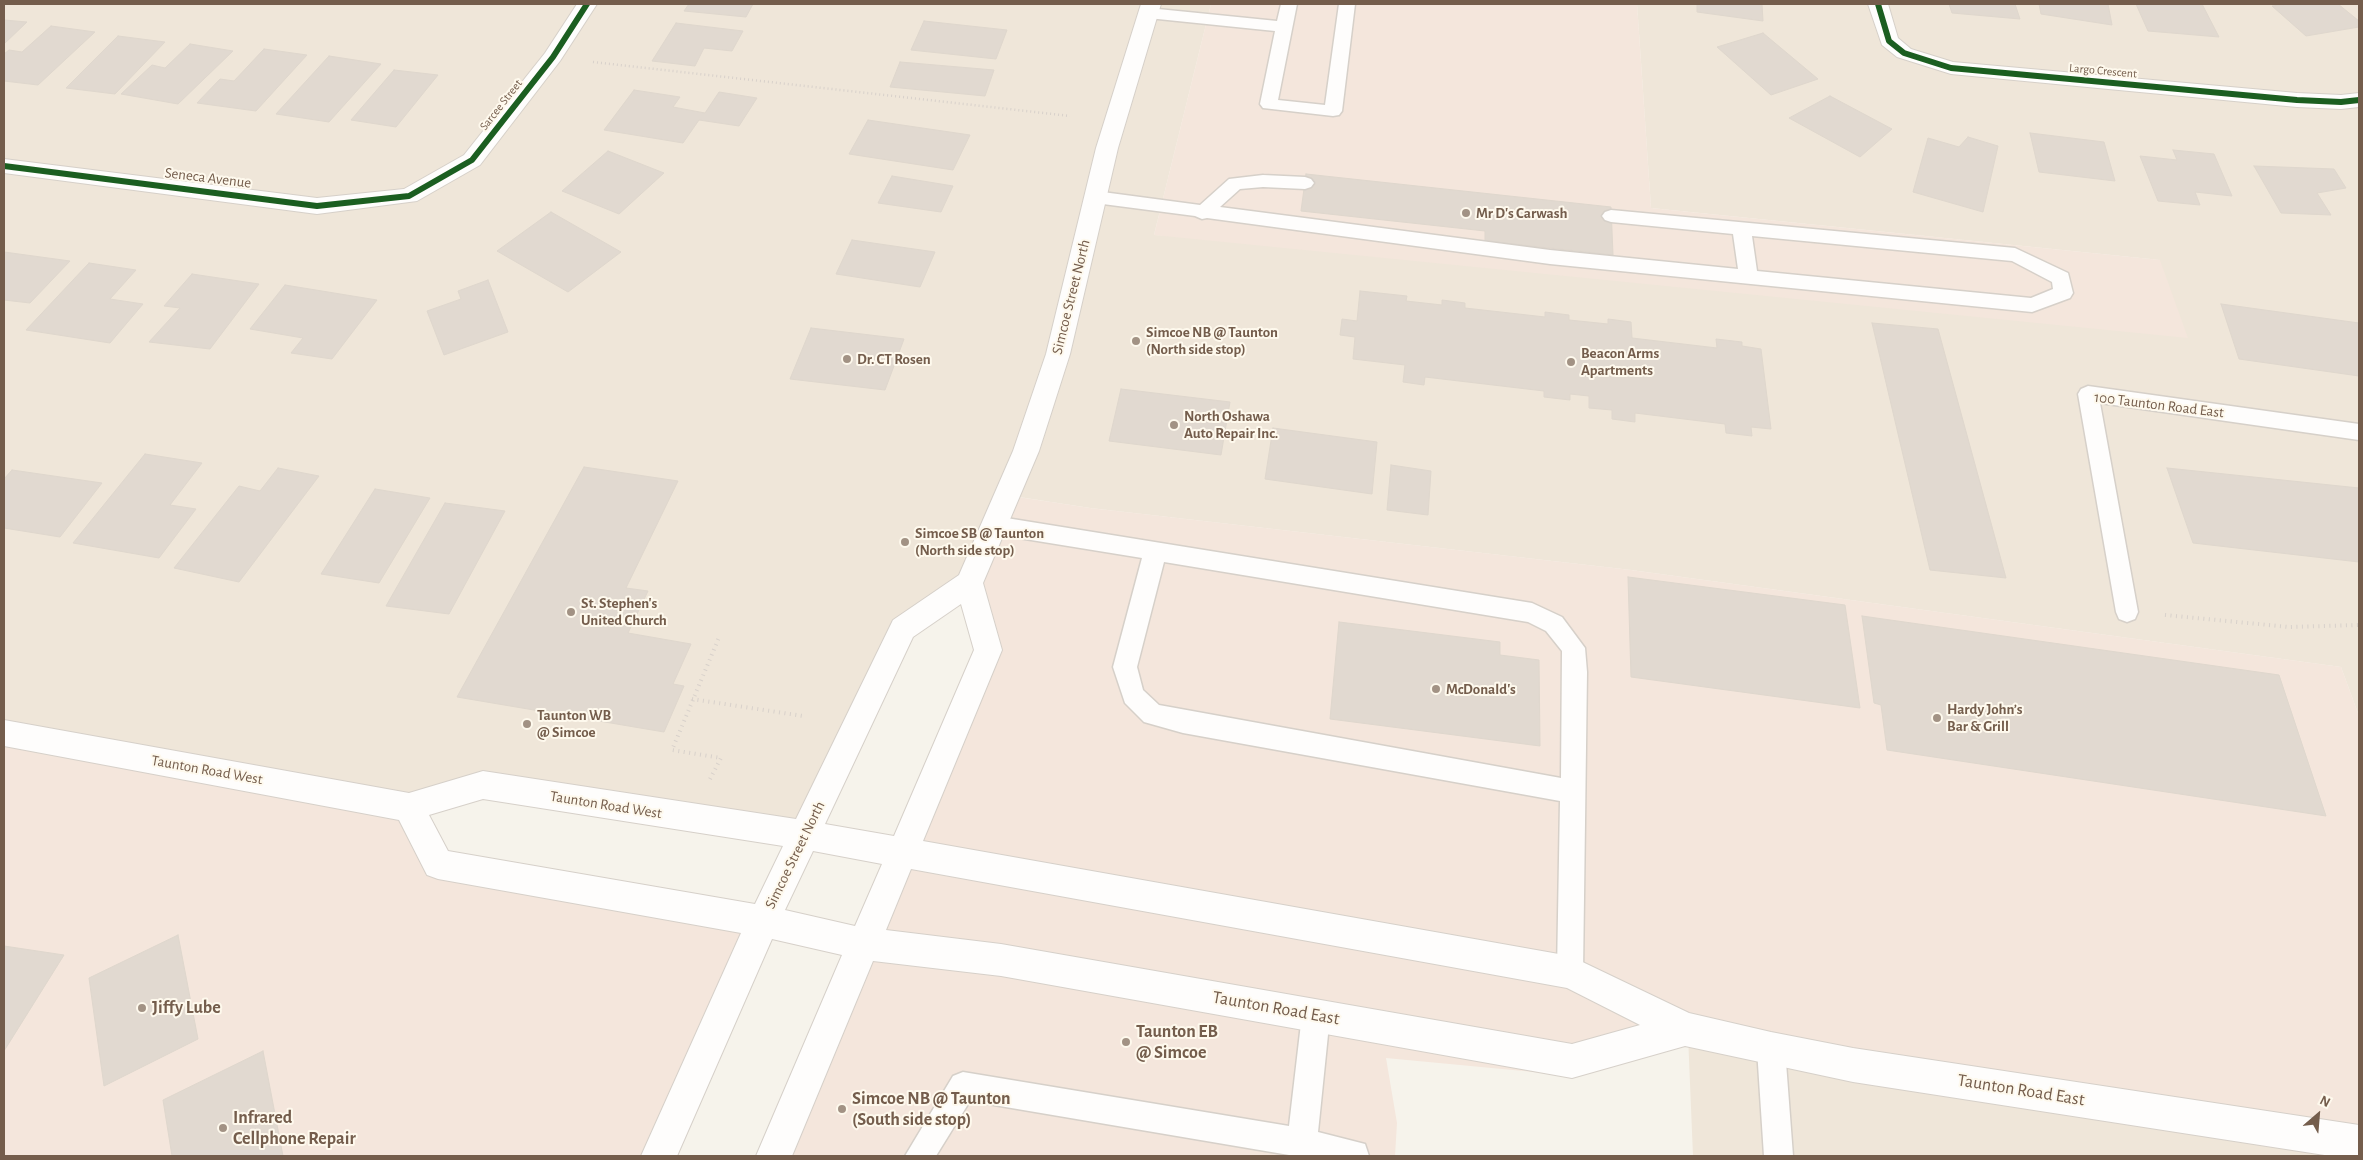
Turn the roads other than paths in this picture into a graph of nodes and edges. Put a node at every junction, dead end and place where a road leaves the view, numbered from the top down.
1 (587, 4) edge
2 (1288, 4) edge
3 (1347, 4) edge
4 (1878, 4) edge
5 (1150, 8) edge
6 (1284, 26) junction
7 (2359, 100) edge
8 (4, 166) edge
9 (1305, 183) dead end
10 (409, 196) joint
11 (1095, 198) junction
12 (1202, 213) junction
13 (1611, 216) dead end
14 (1742, 229) junction
15 (1748, 277) junction
16 (2359, 432) edge
17 (994, 525) junction
18 (1155, 553) junction
19 (969, 583) junction
20 (2127, 612) road end
21 (4, 733) edge
22 (1572, 792) junction
23 (409, 807) junction
24 (804, 835) junction
25 (902, 852) junction
26 (763, 920) junction
27 (863, 944) junction
28 (1570, 972) junction
29 (1316, 1015) junction
30 (1685, 1029) junction
31 (1771, 1049) junction
32 (1302, 1143) junction
33 (2359, 1143) edge
34 (659, 1156) edge
35 (774, 1156) edge
36 (920, 1156) edge
37 (1355, 1156) edge
38 (1779, 1156) edge

1 - 10 main road, Sarcee Street
2 - 6 lane
3 - 6 lane
4 - 7 main road, Largo Crescent
5 - 6 lane
5 - 11 main road, Simcoe Street North
8 - 10 main road, Seneca Avenue
9 - 12 lane
11 - 12 lane
11 - 17 main road, Simcoe Street North
12 - 15 lane
13 - 14 lane
14 - 15 lane
14 - 15 lane
16 - 20 lane, 100 Taunton Road East
17 - 18 lane
17 - 19 main road, Simcoe Street North
18 - 22 lane
18 - 22 lane
19 - 24 main road, Simcoe Street North
19 - 25 main road
21 - 23 main road, Taunton Road West
22 - 28 lane
23 - 24 main road, Taunton Road West
23 - 26 main road
24 - 25 main road, Taunton Road West
24 - 26 main road, Simcoe Street North
25 - 27 main road
25 - 28 main road, Taunton Road East
26 - 27 main road, Taunton Road East
26 - 34 main road, Simcoe Street North
27 - 29 main road, Taunton Road East
27 - 35 main road
28 - 30 main road, Taunton Road East
29 - 30 main road, Taunton Road East
29 - 32 lane
30 - 31 main road, Taunton Road East
31 - 33 main road, Taunton Road East
31 - 38 lane
32 - 36 lane
32 - 37 lane

